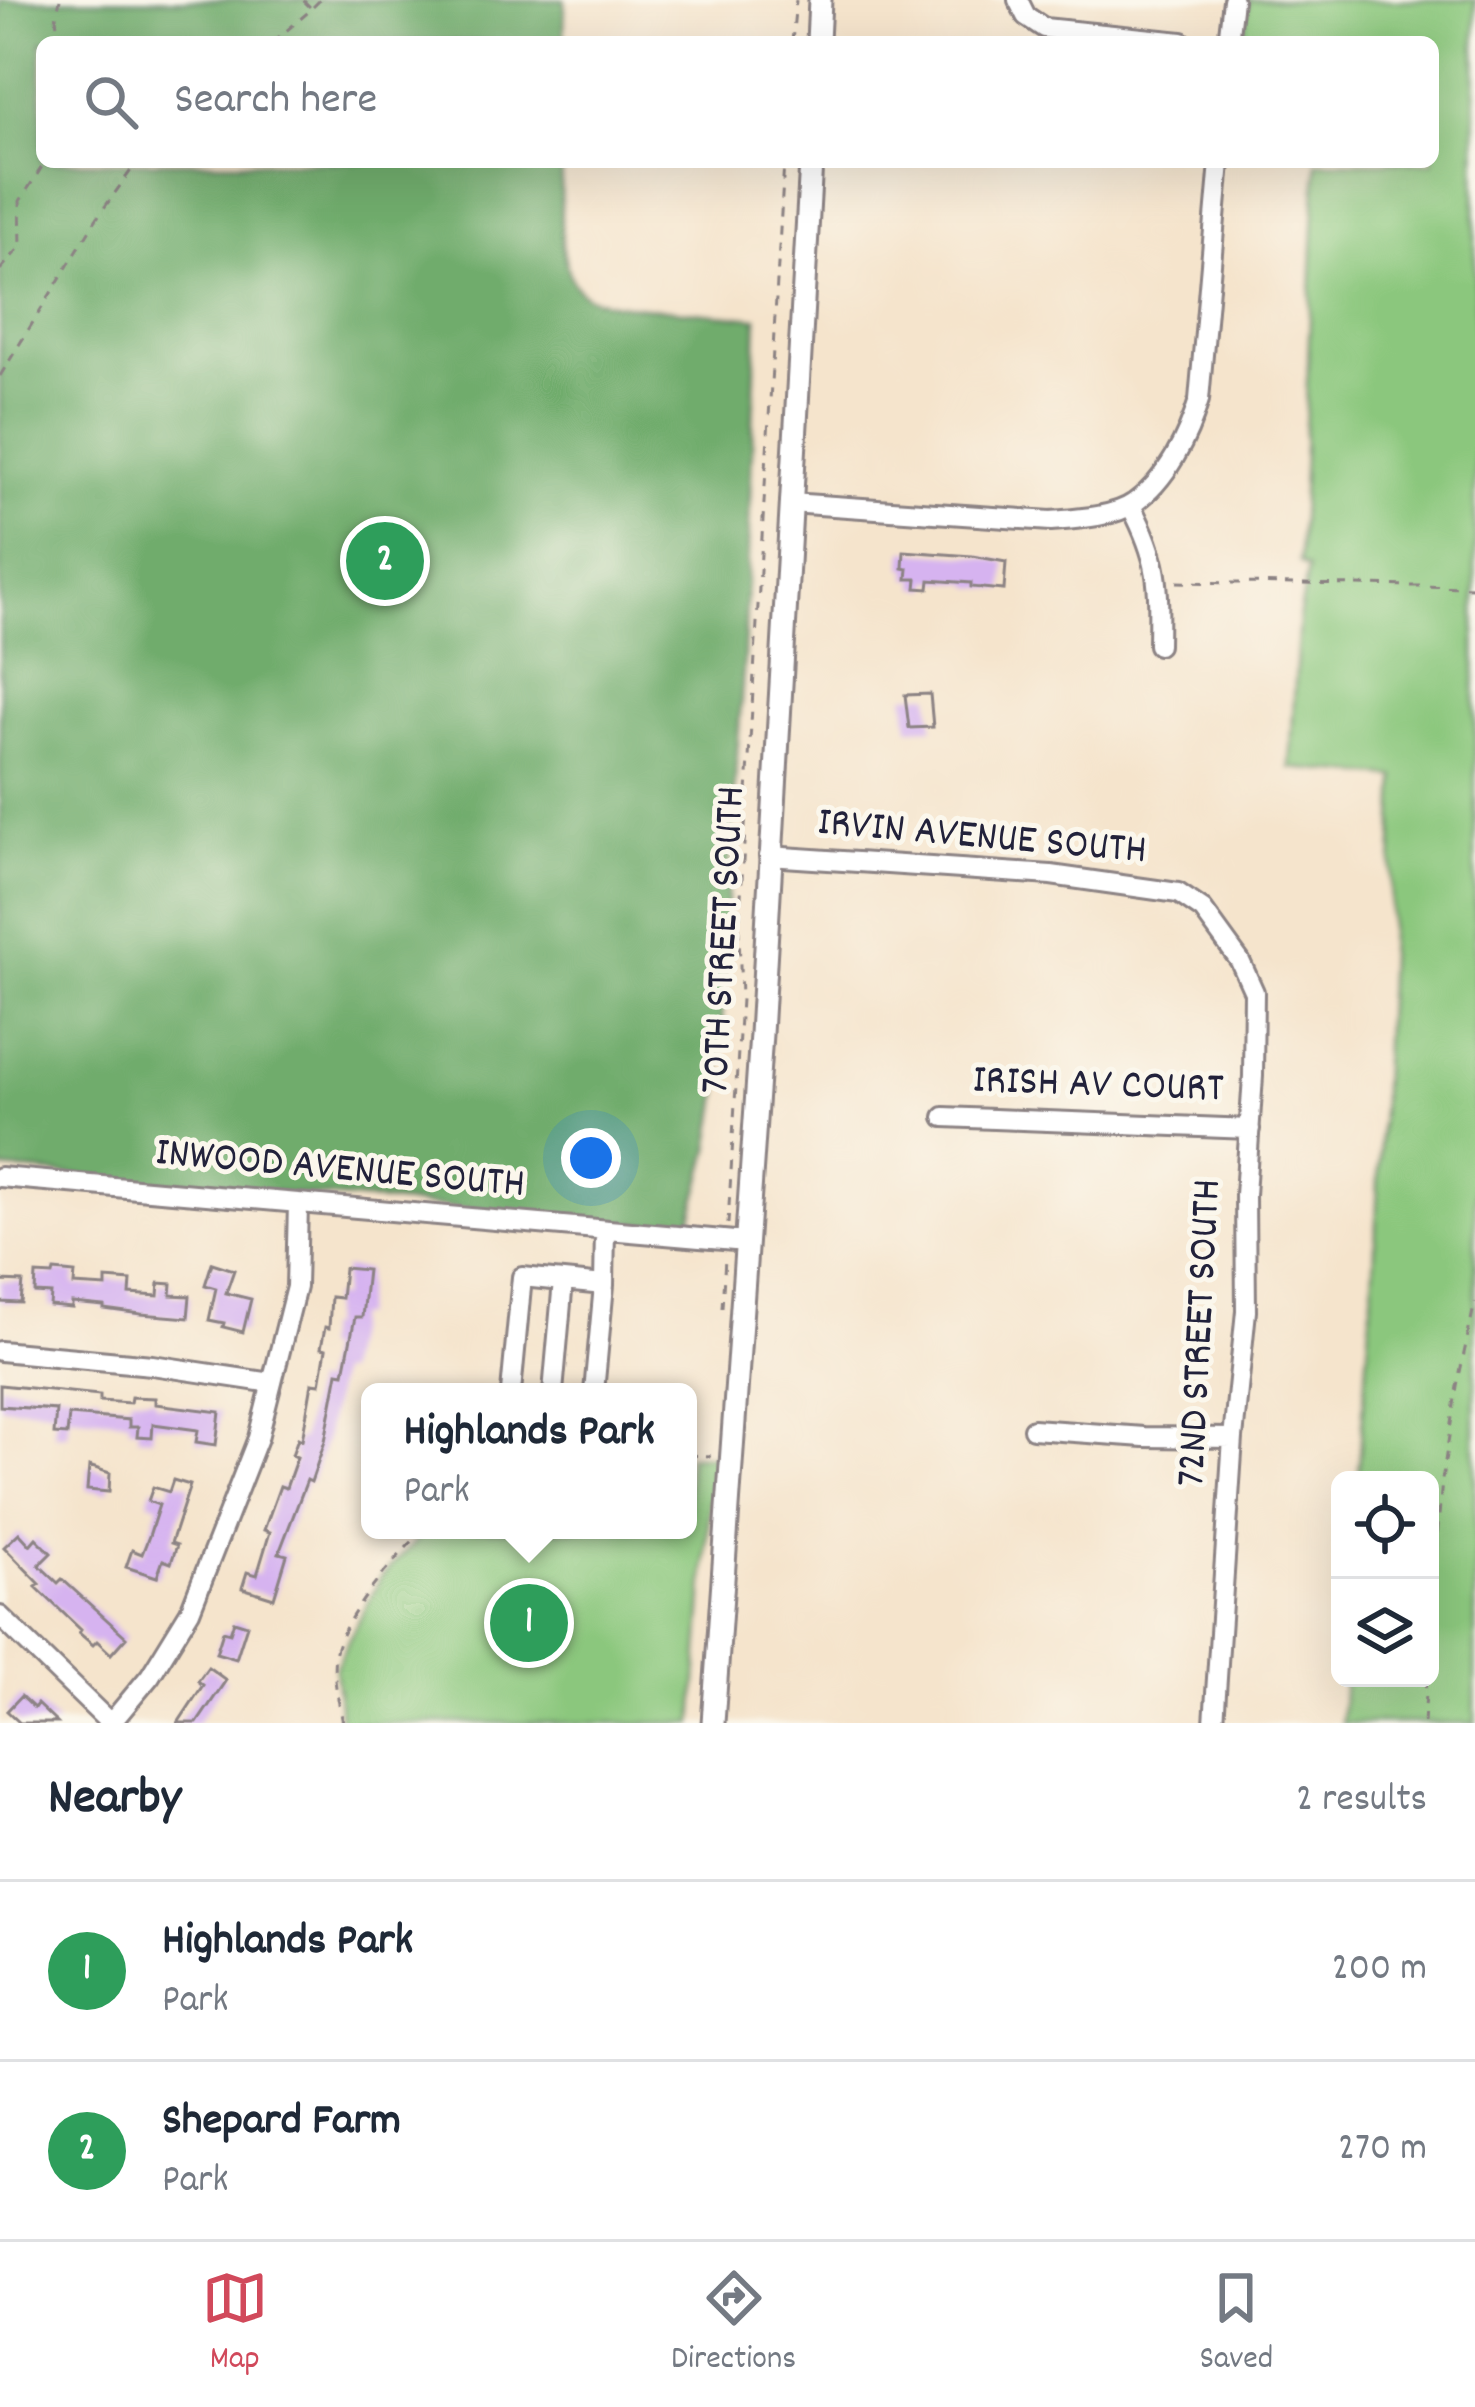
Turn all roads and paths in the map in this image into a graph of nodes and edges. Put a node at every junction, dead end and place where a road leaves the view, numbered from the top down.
1 (60, 0) edge
2 (303, 0) edge
3 (320, 0) edge
4 (796, 0) edge
5 (820, 0) edge
6 (1018, 0) edge
7 (1233, 0) edge
8 (311, 9) junction
9 (58, 36) edge
10 (280, 36) edge
11 (793, 36) edge
12 (818, 36) edge
13 (1123, 36) edge
14 (1229, 36) edge
15 (41, 168) edge
16 (132, 168) edge
17 (784, 168) edge
18 (811, 168) edge
19 (1219, 168) edge
20 (0, 271) edge
21 (0, 376) edge
22 (790, 503) junction
23 (1131, 506) junction
24 (1160, 581) junction
25 (1475, 587) edge
26 (1158, 645) dead end
27 (769, 856) junction
28 (1234, 952) joint
29 (944, 1117) dead end
30 (1250, 1129) junction
31 (0, 1177) edge
32 (729, 1200) dead end
33 (298, 1204) junction
34 (605, 1230) junction
35 (746, 1242) junction
36 (563, 1281) junction
37 (604, 1285) junction
38 (1475, 1302) edge
39 (0, 1351) edge
40 (272, 1383) junction
41 (512, 1383) edge
42 (554, 1383) edge
43 (595, 1383) edge
44 (1033, 1429) dead end
45 (1232, 1438) junction
46 (697, 1455) edge
47 (713, 1456) dead end
48 (416, 1539) edge
49 (1434, 1579) edge
50 (0, 1616) edge
51 (1426, 1687) edge
52 (111, 1723) edge
53 (344, 1723) edge
54 (713, 1723) edge
55 (1214, 1723) edge
56 (1424, 1723) edge

1 - 9 path
2 - 8 path
3 - 8 path
4 - 11 path
5 - 12 main road
6 - 13 street
7 - 14 street
8 - 10 path
15 - 20 path
16 - 21 path
17 - 32 path
18 - 22 main road, 70TH STREET SOUTH
19 - 23 street
22 - 23 street
22 - 27 main road, 70TH STREET SOUTH
23 - 24 street
24 - 25 path
24 - 26 street
27 - 28 street, IRVIN AVENUE SOUTH
27 - 35 main road, 70TH STREET SOUTH
28 - 30 street, 72ND STREET SOUTH
29 - 30 street, IRISH AV COURT
30 - 45 street, 72ND STREET SOUTH
31 - 33 street, INWOOD AVENUE SOUTH
33 - 34 street, INWOOD AVENUE SOUTH
33 - 40 street
34 - 35 street, INWOOD AVENUE SOUTH
34 - 37 street
35 - 54 main road, 70TH STREET SOUTH
36 - 37 street
36 - 41 street
36 - 42 street
37 - 43 street
38 - 49 path
39 - 40 street
40 - 52 street
44 - 45 street
45 - 55 street, 72ND STREET SOUTH
46 - 47 path
48 - 53 path
50 - 52 street
51 - 56 path

